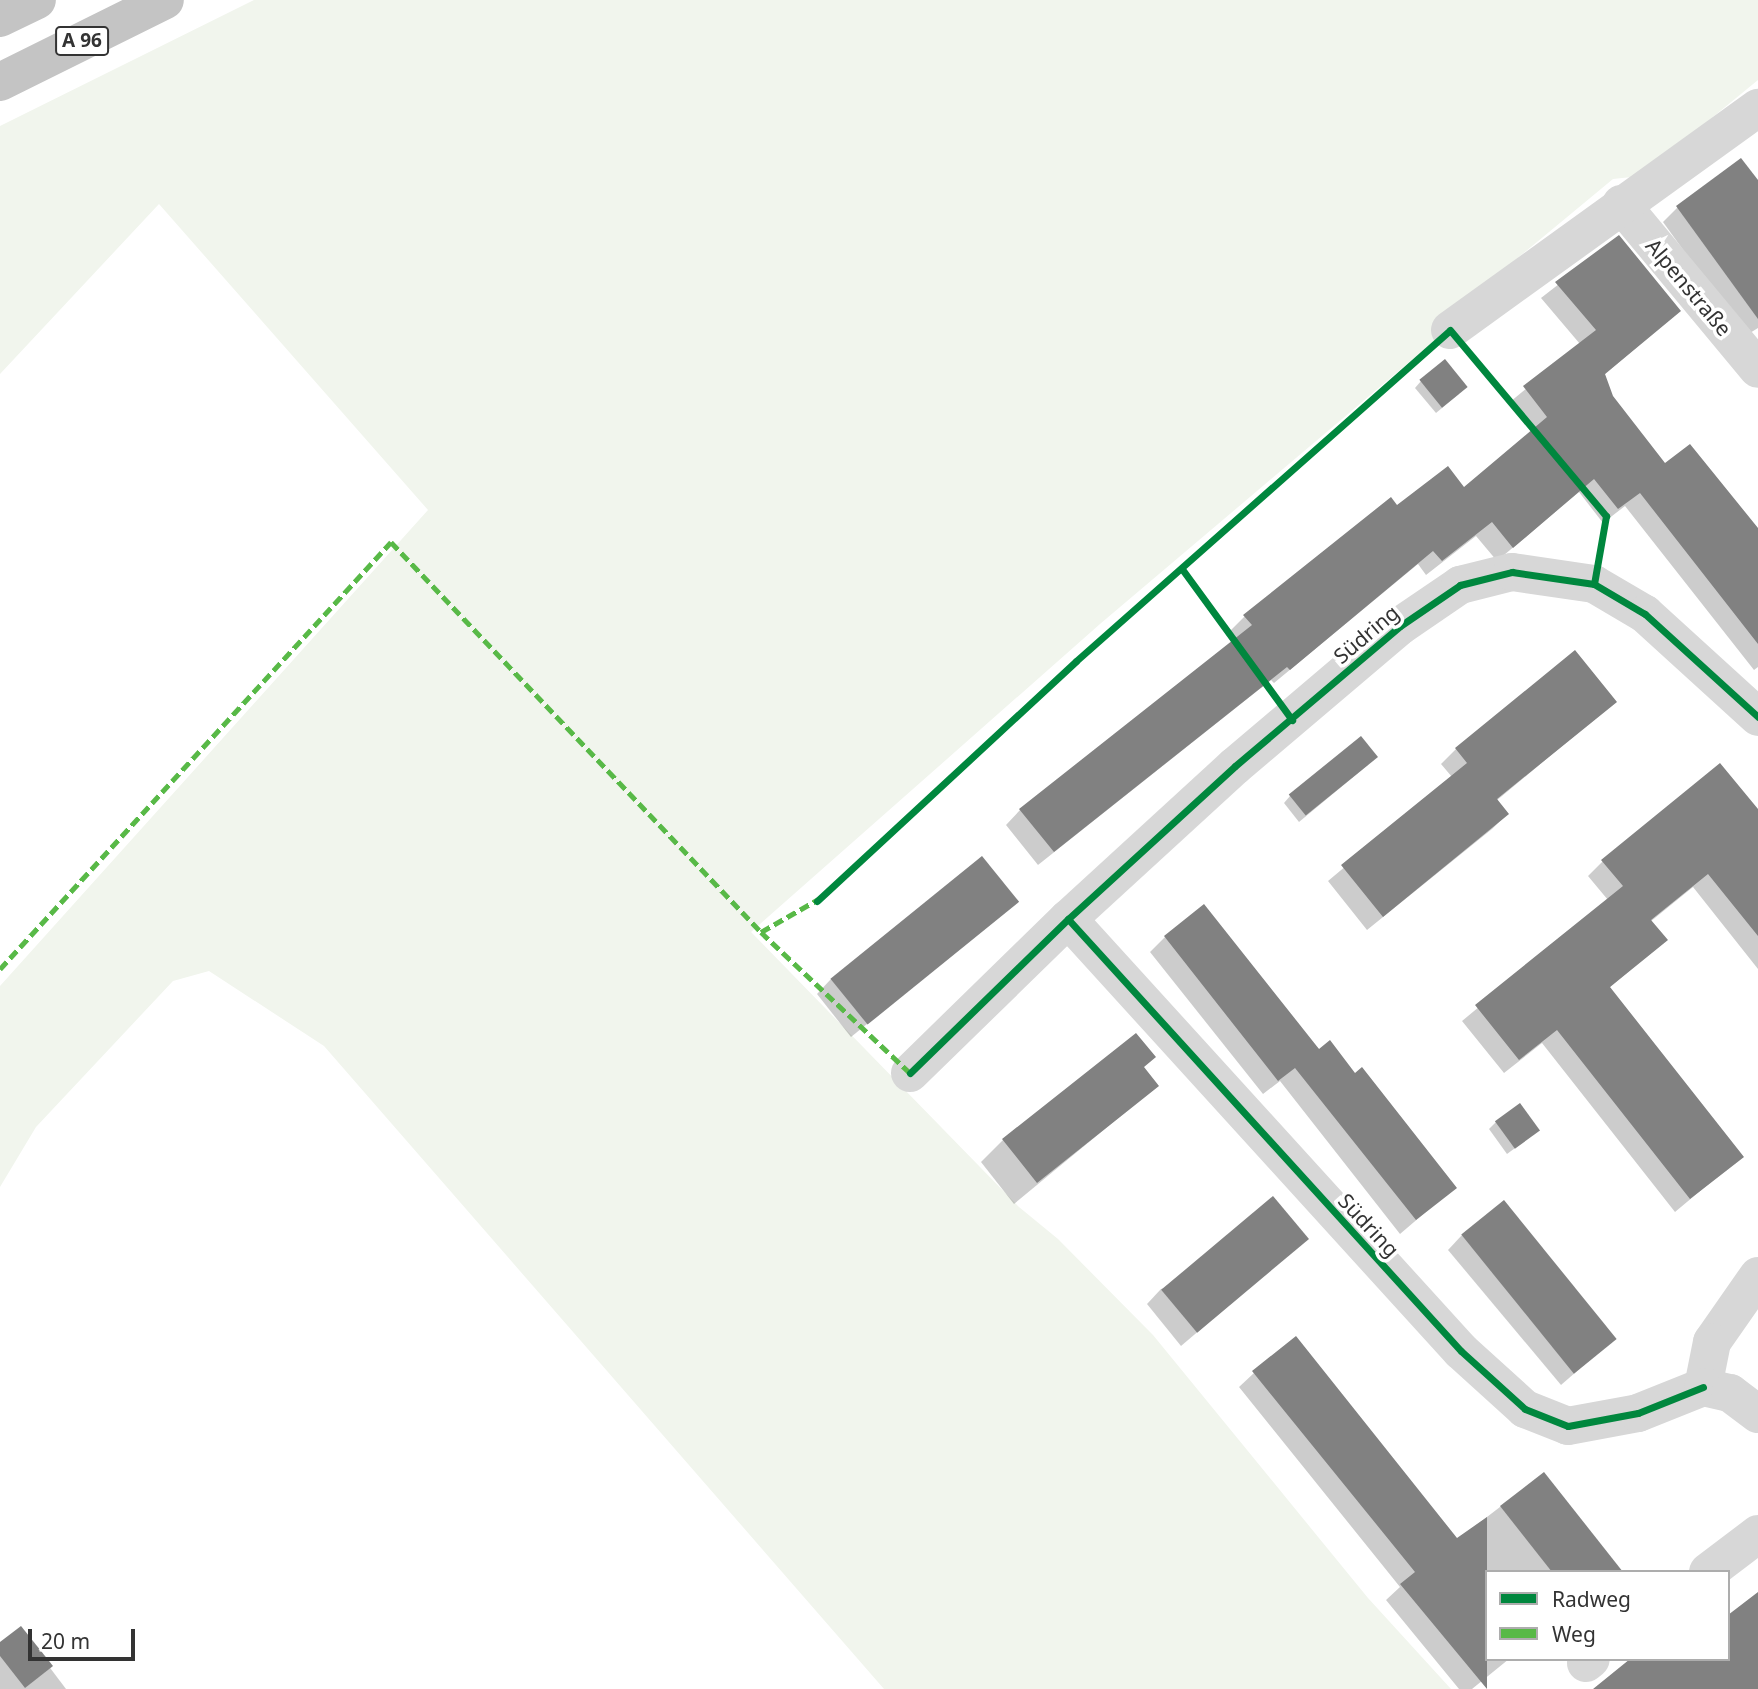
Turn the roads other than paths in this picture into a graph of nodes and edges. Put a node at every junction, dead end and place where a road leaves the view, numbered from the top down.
1 (37, 0) edge
2 (165, 0) edge
3 (0, 18) edge
4 (0, 82) edge
5 (1758, 108) edge
6 (1621, 204) junction
7 (1450, 330) dead end
8 (1758, 369) edge
9 (1758, 717) edge
10 (1068, 919) junction
11 (910, 1073) dead end
12 (1758, 1276) edge
13 (1703, 1387) junction
14 (1758, 1413) edge
15 (1758, 1534) edge
16 (1711, 1570) edge

1 - 3 highway, A 96
2 - 4 highway, A 96
5 - 6 street
6 - 7 street
6 - 8 street, Alpenstraße
9 - 10 street, Südring
10 - 11 street, Südring
10 - 13 street, Südring
12 - 13 street
13 - 14 street
15 - 16 street

